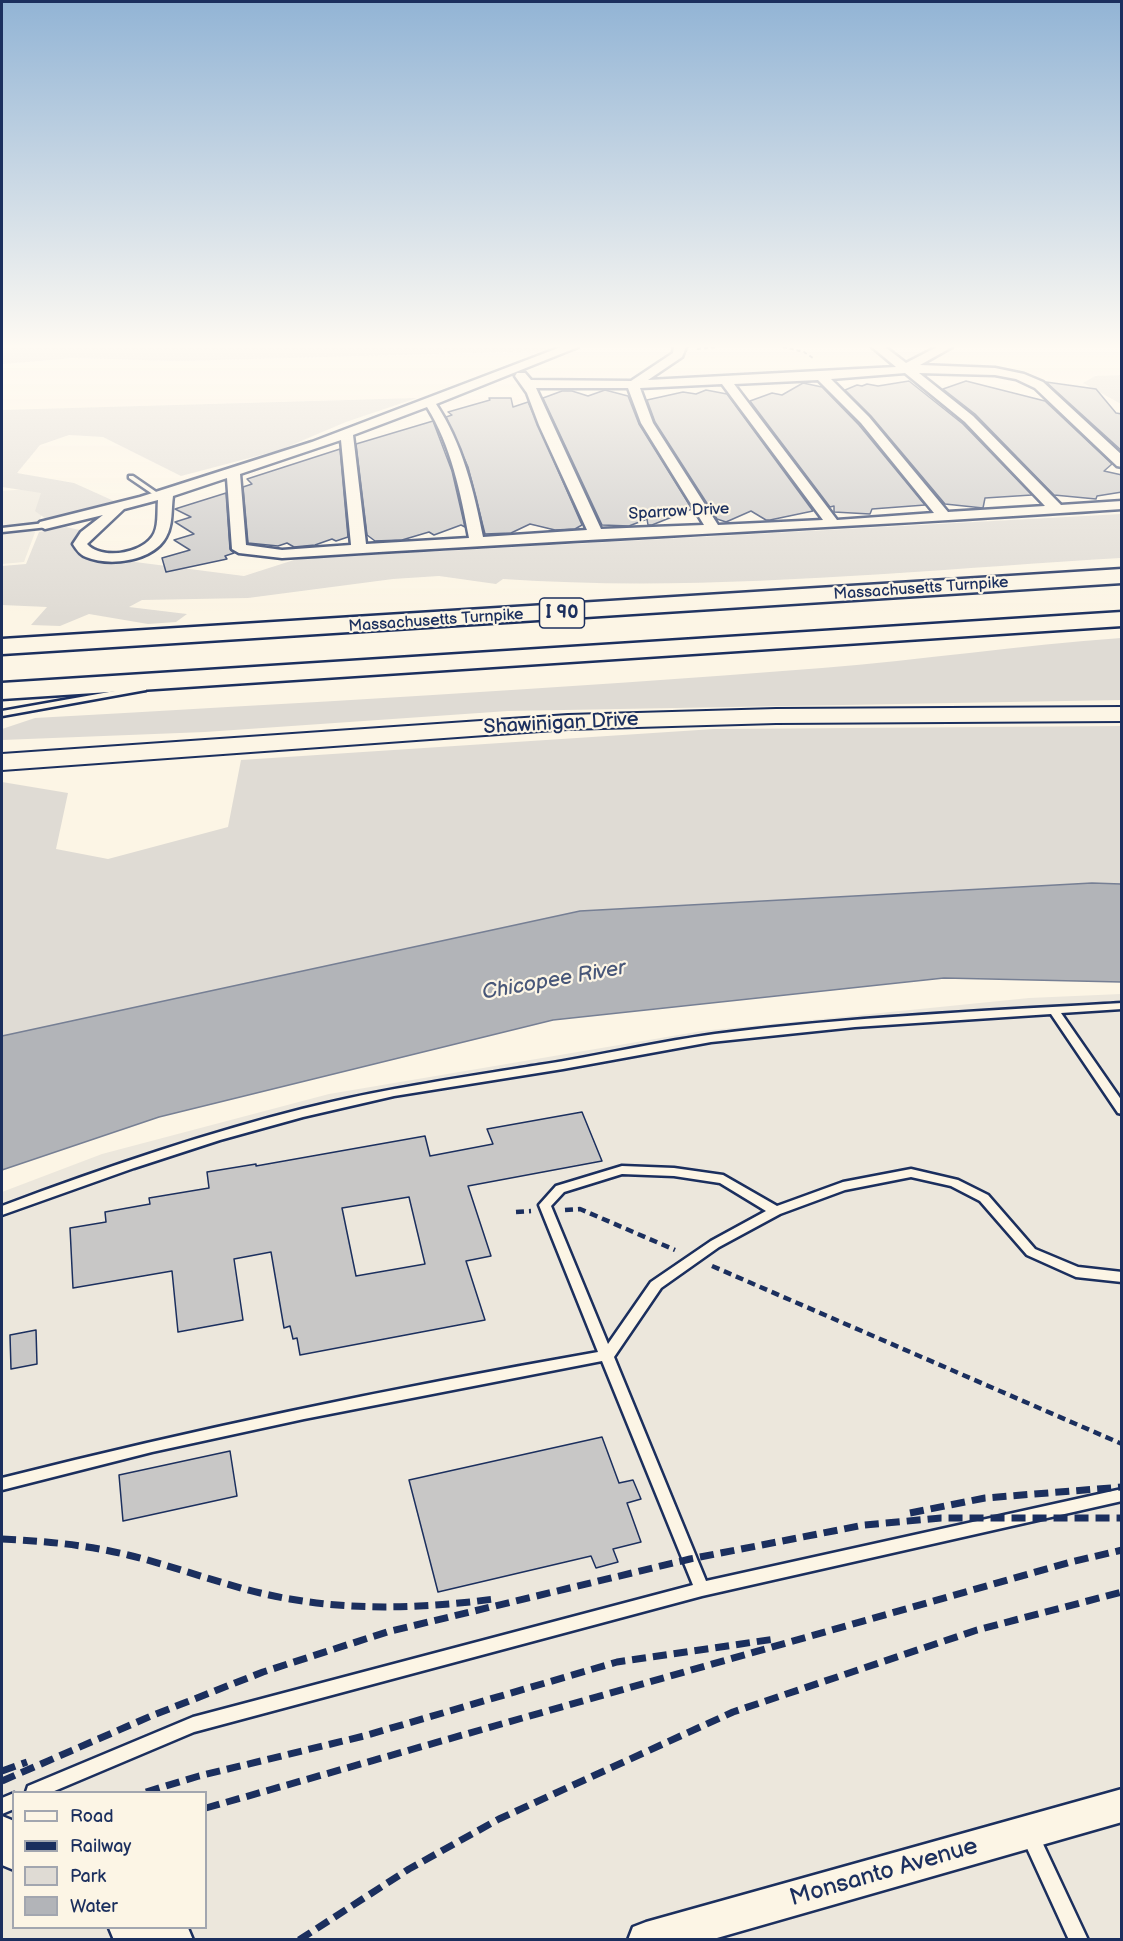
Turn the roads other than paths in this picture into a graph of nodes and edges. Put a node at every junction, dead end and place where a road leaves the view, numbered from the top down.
1 (339, 438) edge
2 (347, 438) edge
3 (448, 438) edge
4 (551, 438) edge
5 (656, 438) edge
6 (768, 438) edge
7 (879, 438) edge
8 (986, 438) edge
9 (1094, 438) edge
10 (1122, 463) edge
11 (233, 472) junction
12 (131, 477) dead end
13 (162, 495) junction
14 (126, 505) junction
15 (1122, 505) edge
16 (1057, 509) junction
17 (944, 516) junction
18 (833, 524) junction
19 (45, 525) joint
20 (713, 528) junction
21 (2, 530) edge
22 (596, 534) junction
23 (477, 542) junction
24 (359, 548) junction
25 (1122, 576) edge
26 (1122, 619) edge
27 (2, 647) edge
28 (179, 680) junction
29 (2, 691) edge
30 (2, 714) edge
31 (1122, 714) edge
32 (2, 762) edge
33 (1122, 1006) edge
34 (1054, 1010) junction
35 (1122, 1110) edge
36 (2, 1211) edge
37 (776, 1211) junction
38 (1122, 1277) edge
39 (608, 1355) junction
40 (2, 1484) edge
41 (1122, 1495) edge
42 (702, 1589) junction
43 (36, 1791) edge
44 (1122, 1804) edge
45 (1028, 1832) junction
46 (2, 1833) edge
47 (12, 1849) edge
48 (131, 1929) edge
49 (175, 1940) edge
50 (646, 1940) edge
51 (1079, 1940) edge

1 - 11 street
2 - 24 street
3 - 23 street
4 - 22 street
5 - 20 street
6 - 18 street
7 - 17 street
8 - 16 street
9 - 10 street
11 - 13 street
11 - 24 street, Sparrow Drive
12 - 13 lane
13 - 14 street
13 - 14 street
14 - 19 street
15 - 16 street, Sparrow Drive
16 - 17 street, Sparrow Drive
17 - 18 street, Sparrow Drive
18 - 20 street, Sparrow Drive
19 - 21 lane
20 - 22 street, Sparrow Drive
22 - 23 street, Sparrow Drive
23 - 24 street, Sparrow Drive
25 - 27 highway, Massachusetts Turnpike / I 90
26 - 28 highway, I 90
28 - 29 highway, I 90
28 - 30 lane
31 - 32 main road, Shawinigan Drive
33 - 34 lane
34 - 35 lane
34 - 36 lane
37 - 38 lane
37 - 39 lane
37 - 39 lane
39 - 40 lane
39 - 42 lane
41 - 42 lane
42 - 43 lane
44 - 45 street, Monsanto Avenue
45 - 50 street, Monsanto Avenue
45 - 51 lane
46 - 47 street
48 - 49 street

